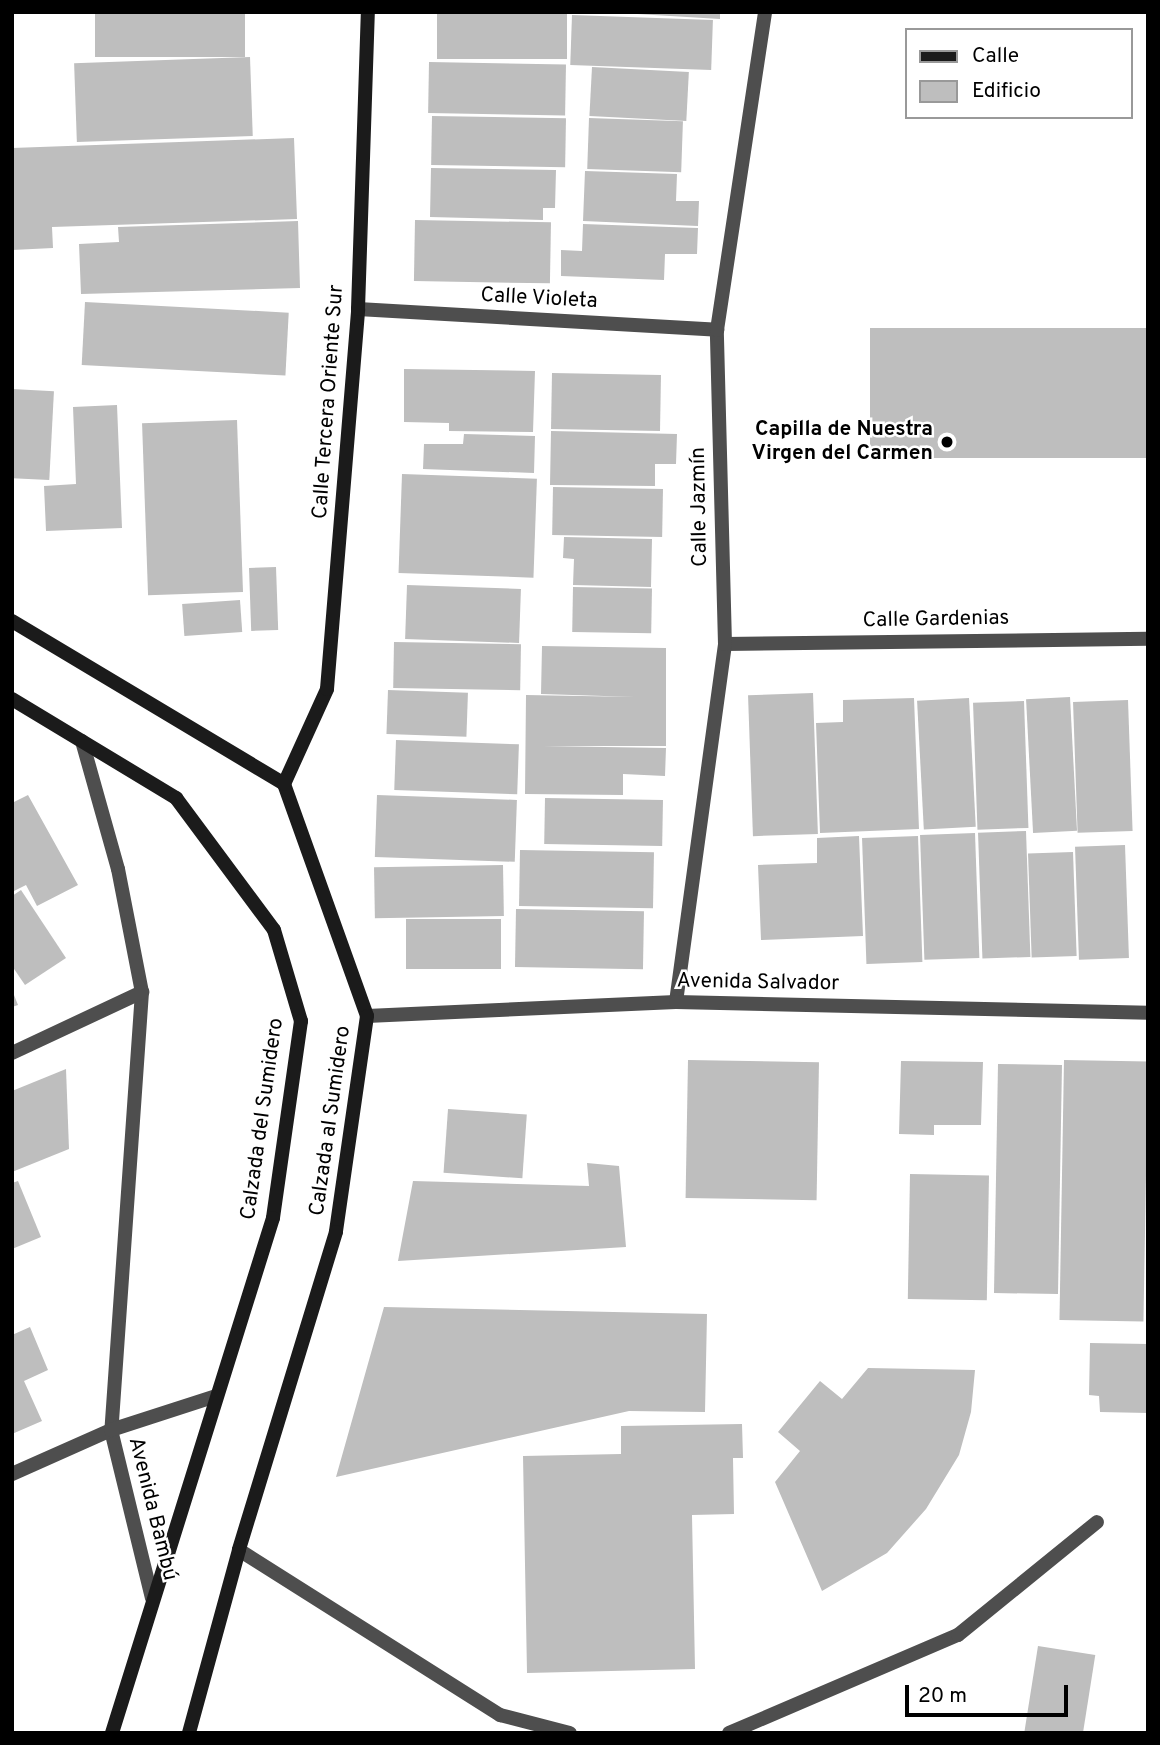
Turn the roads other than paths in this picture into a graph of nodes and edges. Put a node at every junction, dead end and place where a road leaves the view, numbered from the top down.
1 (368, 12) edge
2 (765, 12) edge
3 (358, 309) junction
4 (717, 330) junction
5 (12, 621) edge
6 (1148, 639) edge
7 (725, 644) junction
8 (12, 699) edge
9 (82, 741) junction
10 (284, 784) junction
11 (142, 992) junction
12 (676, 1002) junction
13 (1148, 1013) edge
14 (367, 1016) junction
15 (12, 1053) edge
16 (216, 1396) junction
17 (111, 1430) junction
18 (12, 1474) edge
19 (1097, 1522) dead end
20 (239, 1550) junction
21 (152, 1598) junction
22 (112, 1733) edge
23 (189, 1733) edge
24 (570, 1733) edge
25 (729, 1733) edge

1 - 3 main road, Calle Tercera Oriente Sur
2 - 4 street, Calle Jazmín
3 - 4 street, Calle Violeta
3 - 10 main road, Calle Tercera Oriente Sur
4 - 7 street, Calle Jazmín
5 - 10 main road
6 - 7 street, Calle Gardenias
7 - 12 street, Calle Jazmín
8 - 9 main road, Calzada del Sumidero
9 - 11 street, Avenida Bambú
9 - 16 main road, Calzada del Sumidero
10 - 14 main road, Calzada al Sumidero
11 - 15 street
11 - 17 street, Avenida Bambú
12 - 13 street, Avenida Salvador
12 - 14 street, Avenida Salvador
14 - 20 main road, Calzada al Sumidero
16 - 17 street
16 - 21 main road, Calzada del Sumidero
17 - 18 street
17 - 21 street, Avenida Bambú
19 - 25 street
20 - 23 main road, Calzada al Sumidero
20 - 24 street
21 - 22 main road, Calzada del Sumidero

